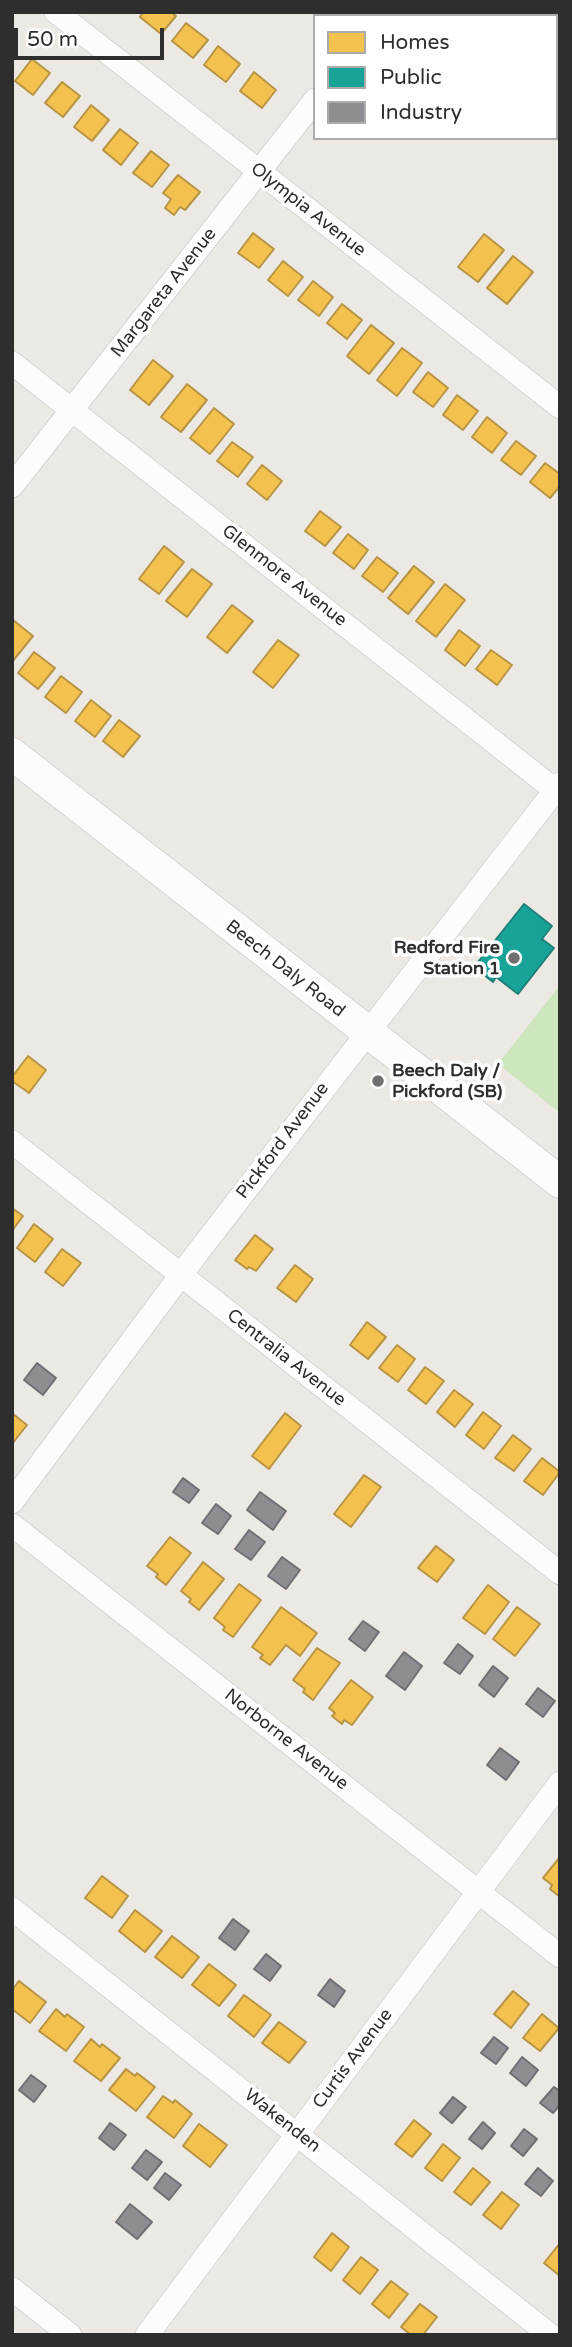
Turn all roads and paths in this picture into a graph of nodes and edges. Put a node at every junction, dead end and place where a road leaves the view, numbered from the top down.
1 (56, 12) edge
2 (313, 103) edge
3 (259, 172) junction
4 (12, 363) edge
5 (560, 408) edge
6 (72, 410) junction
7 (12, 486) edge
8 (12, 754) edge
9 (558, 787) edge
10 (366, 1032) junction
11 (12, 1142) edge
12 (560, 1182) edge
13 (180, 1275) junction
14 (12, 1502) edge
15 (12, 1525) edge
16 (560, 1573) edge
17 (560, 1783) edge
18 (479, 1892) junction
19 (12, 1909) edge
20 (560, 1956) edge
21 (297, 2133) junction
22 (12, 2289) edge
23 (70, 2335) edge
24 (147, 2335) edge
25 (550, 2335) edge

1 - 3 street, Olympia Avenue
2 - 3 street, Margareta Avenue
3 - 5 street, Olympia Avenue
3 - 6 street, Margareta Avenue
4 - 6 street, Glenmore Avenue
6 - 7 street, Margareta Avenue
6 - 9 street, Glenmore Avenue
8 - 10 main road, Beech Daly Road
9 - 10 street, Pickford Avenue
10 - 12 main road, Beech Daly Road
10 - 13 street, Pickford Avenue
11 - 13 street, Centralia Avenue
13 - 14 street, Pickford Avenue
13 - 16 street, Centralia Avenue
15 - 18 street, Norborne Avenue
17 - 18 street, Curtis Avenue
18 - 20 street, Norborne Avenue
18 - 21 street, Curtis Avenue
19 - 21 street, Wakenden
21 - 24 street, Curtis Avenue
21 - 25 street, Wakenden
22 - 23 street

